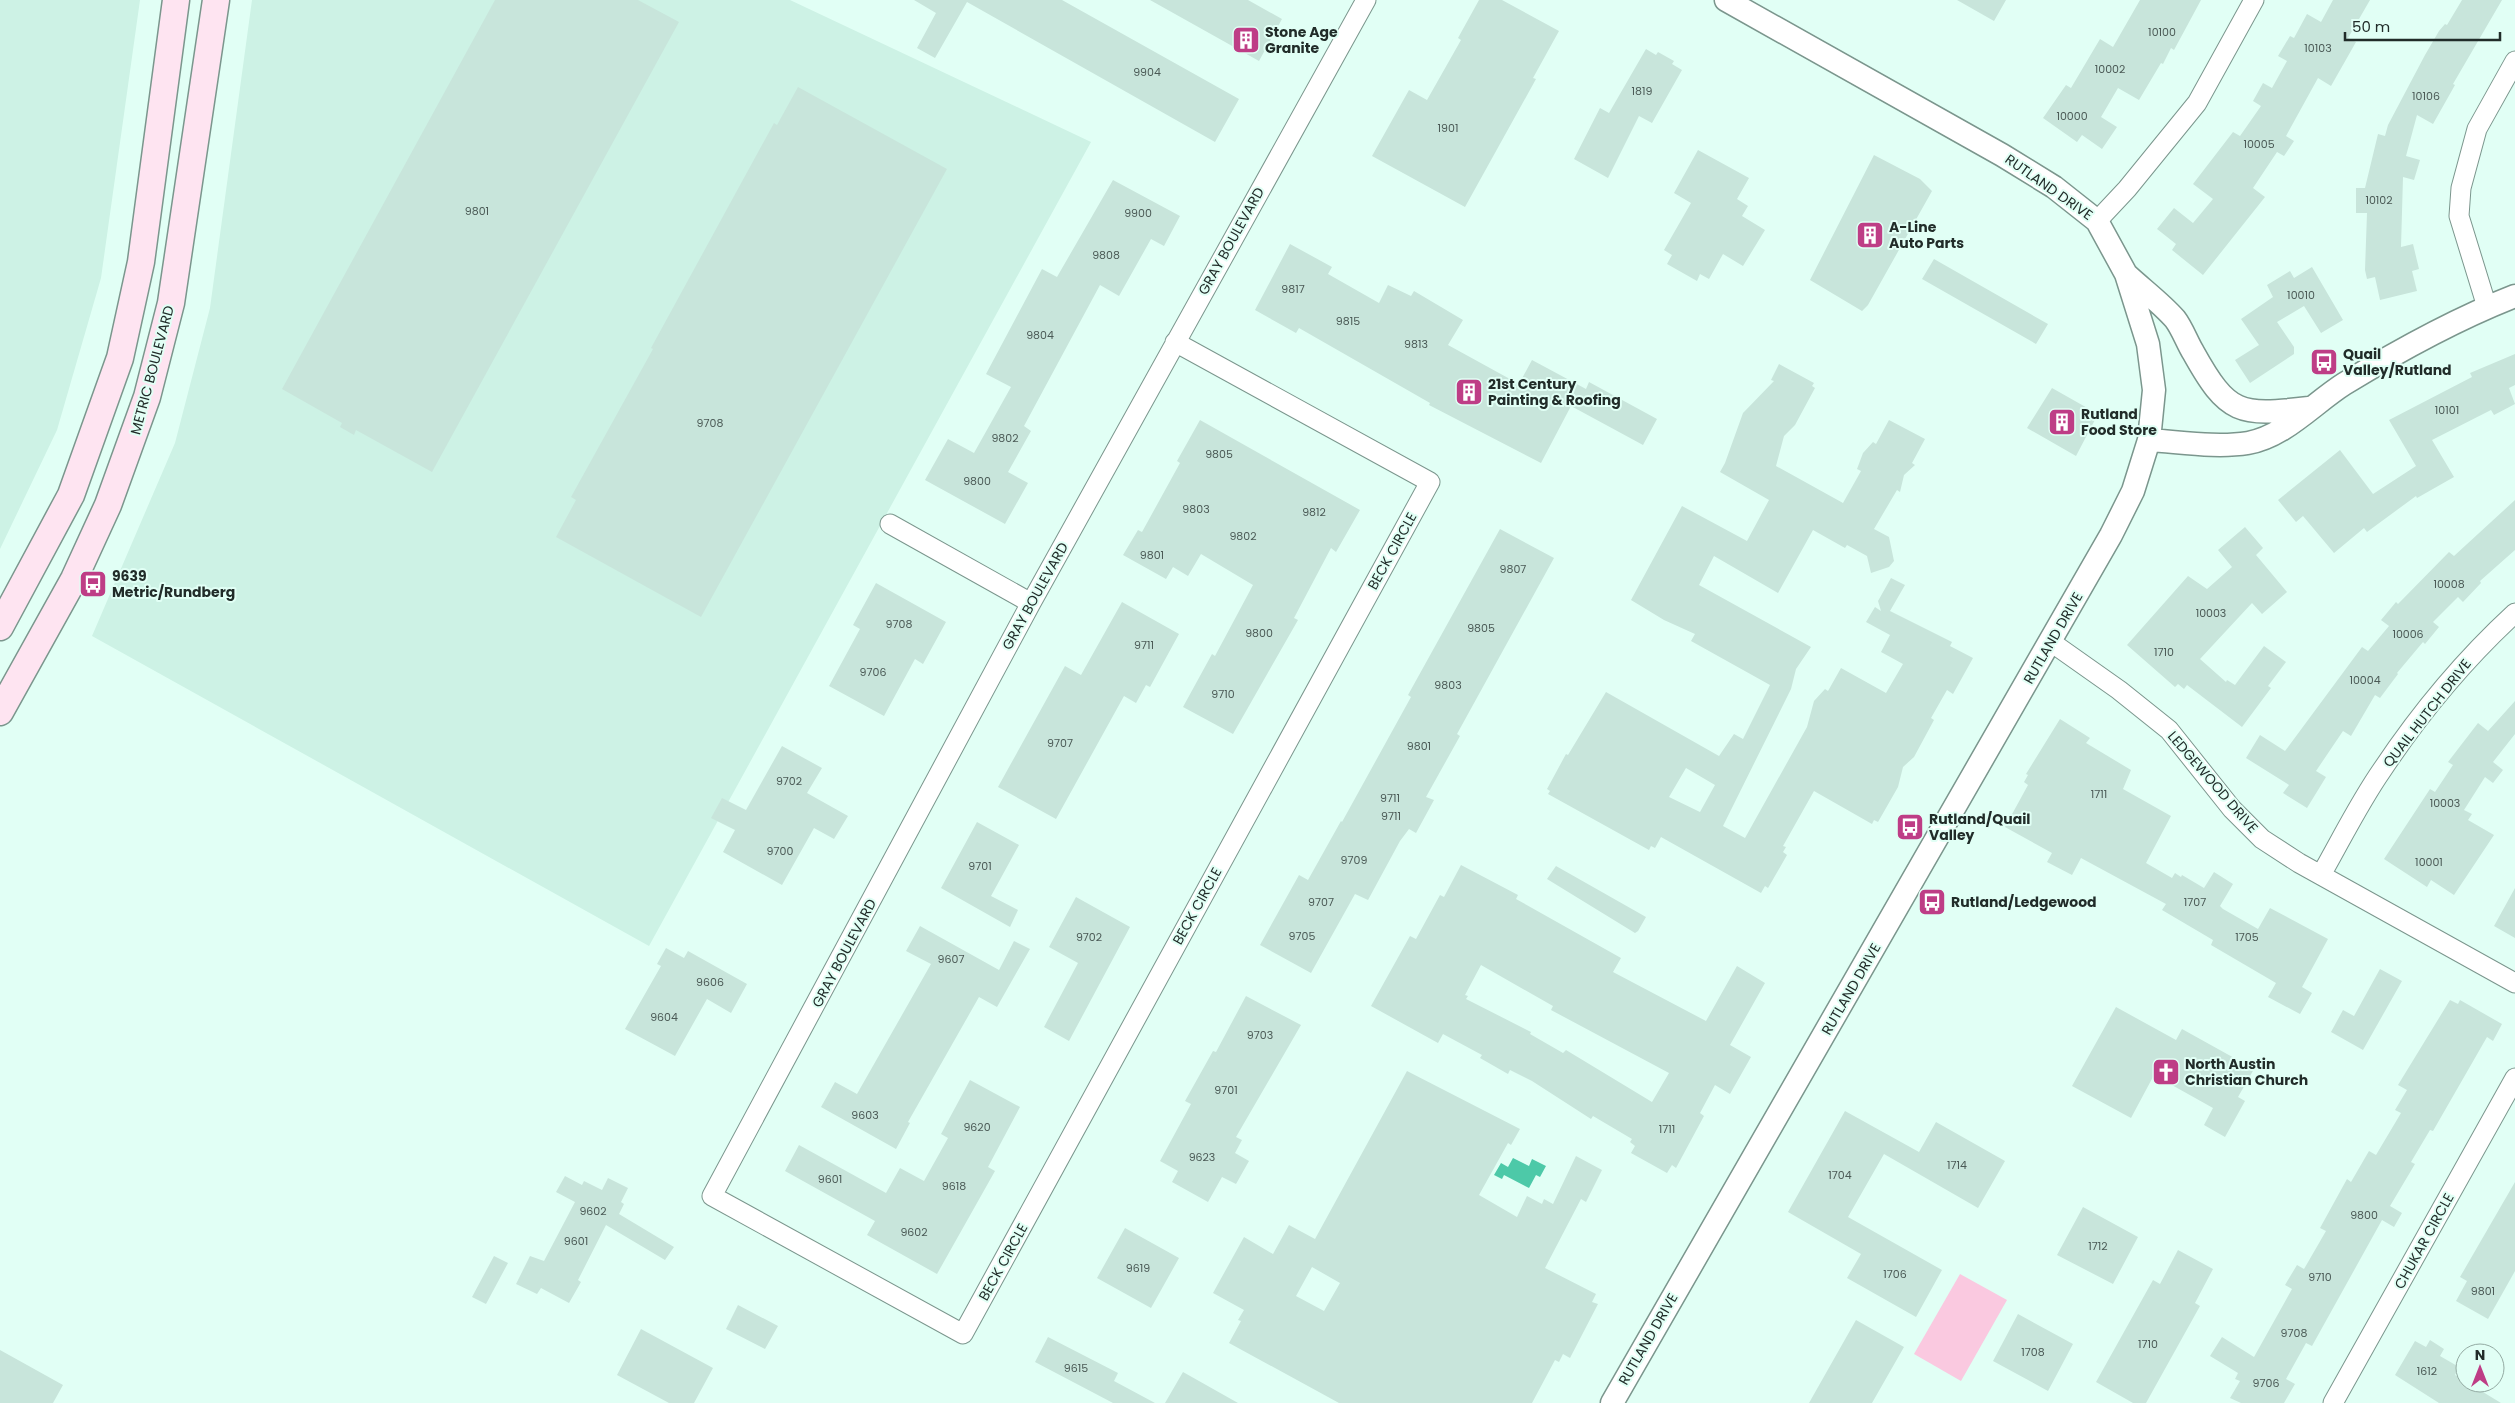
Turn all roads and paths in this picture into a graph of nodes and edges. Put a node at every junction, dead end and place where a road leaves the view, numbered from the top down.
1 (176, 0) edge
2 (216, 0) edge
3 (1366, 0) edge
4 (1726, 0) edge
5 (2254, 0) edge
6 (2515, 61) edge
7 (2097, 221) junction
8 (2126, 274) junction
9 (2515, 296) edge
10 (2487, 307) junction
11 (1175, 342) junction
12 (111, 387) junction
13 (147, 397) junction
14 (2313, 408) junction
15 (2149, 440) junction
16 (890, 524) dead end
17 (1031, 603) junction
18 (2515, 613) edge
19 (0, 628) edge
20 (2051, 642) junction
21 (0, 712) edge
22 (2321, 875) junction
23 (2515, 983) edge
24 (2515, 1078) edge
25 (712, 1196) joint
26 (2336, 1402) edge
27 (1612, 1403) edge

1 - 12 main road
2 - 13 main road, METRIC BOULEVARD
3 - 11 street, GRAY BOULEVARD
4 - 7 street, RUTLAND DRIVE
5 - 7 street
6 - 10 street
7 - 8 street, RUTLAND DRIVE
8 - 14 street
8 - 15 street, RUTLAND DRIVE
9 - 10 street
10 - 14 street
11 - 17 street, GRAY BOULEVARD
11 - 25 street, BECK CIRCLE
12 - 13 main road
12 - 19 main road
13 - 21 main road, METRIC BOULEVARD
14 - 15 street
15 - 20 street, RUTLAND DRIVE
16 - 17 street
17 - 25 street, GRAY BOULEVARD
18 - 22 street, QUAIL HUTCH DRIVE
20 - 22 street, LEDGEWOOD DRIVE
20 - 27 street, RUTLAND DRIVE
22 - 23 street, LEDGEWOOD DRIVE
24 - 26 street, CHUKAR CIRCLE

